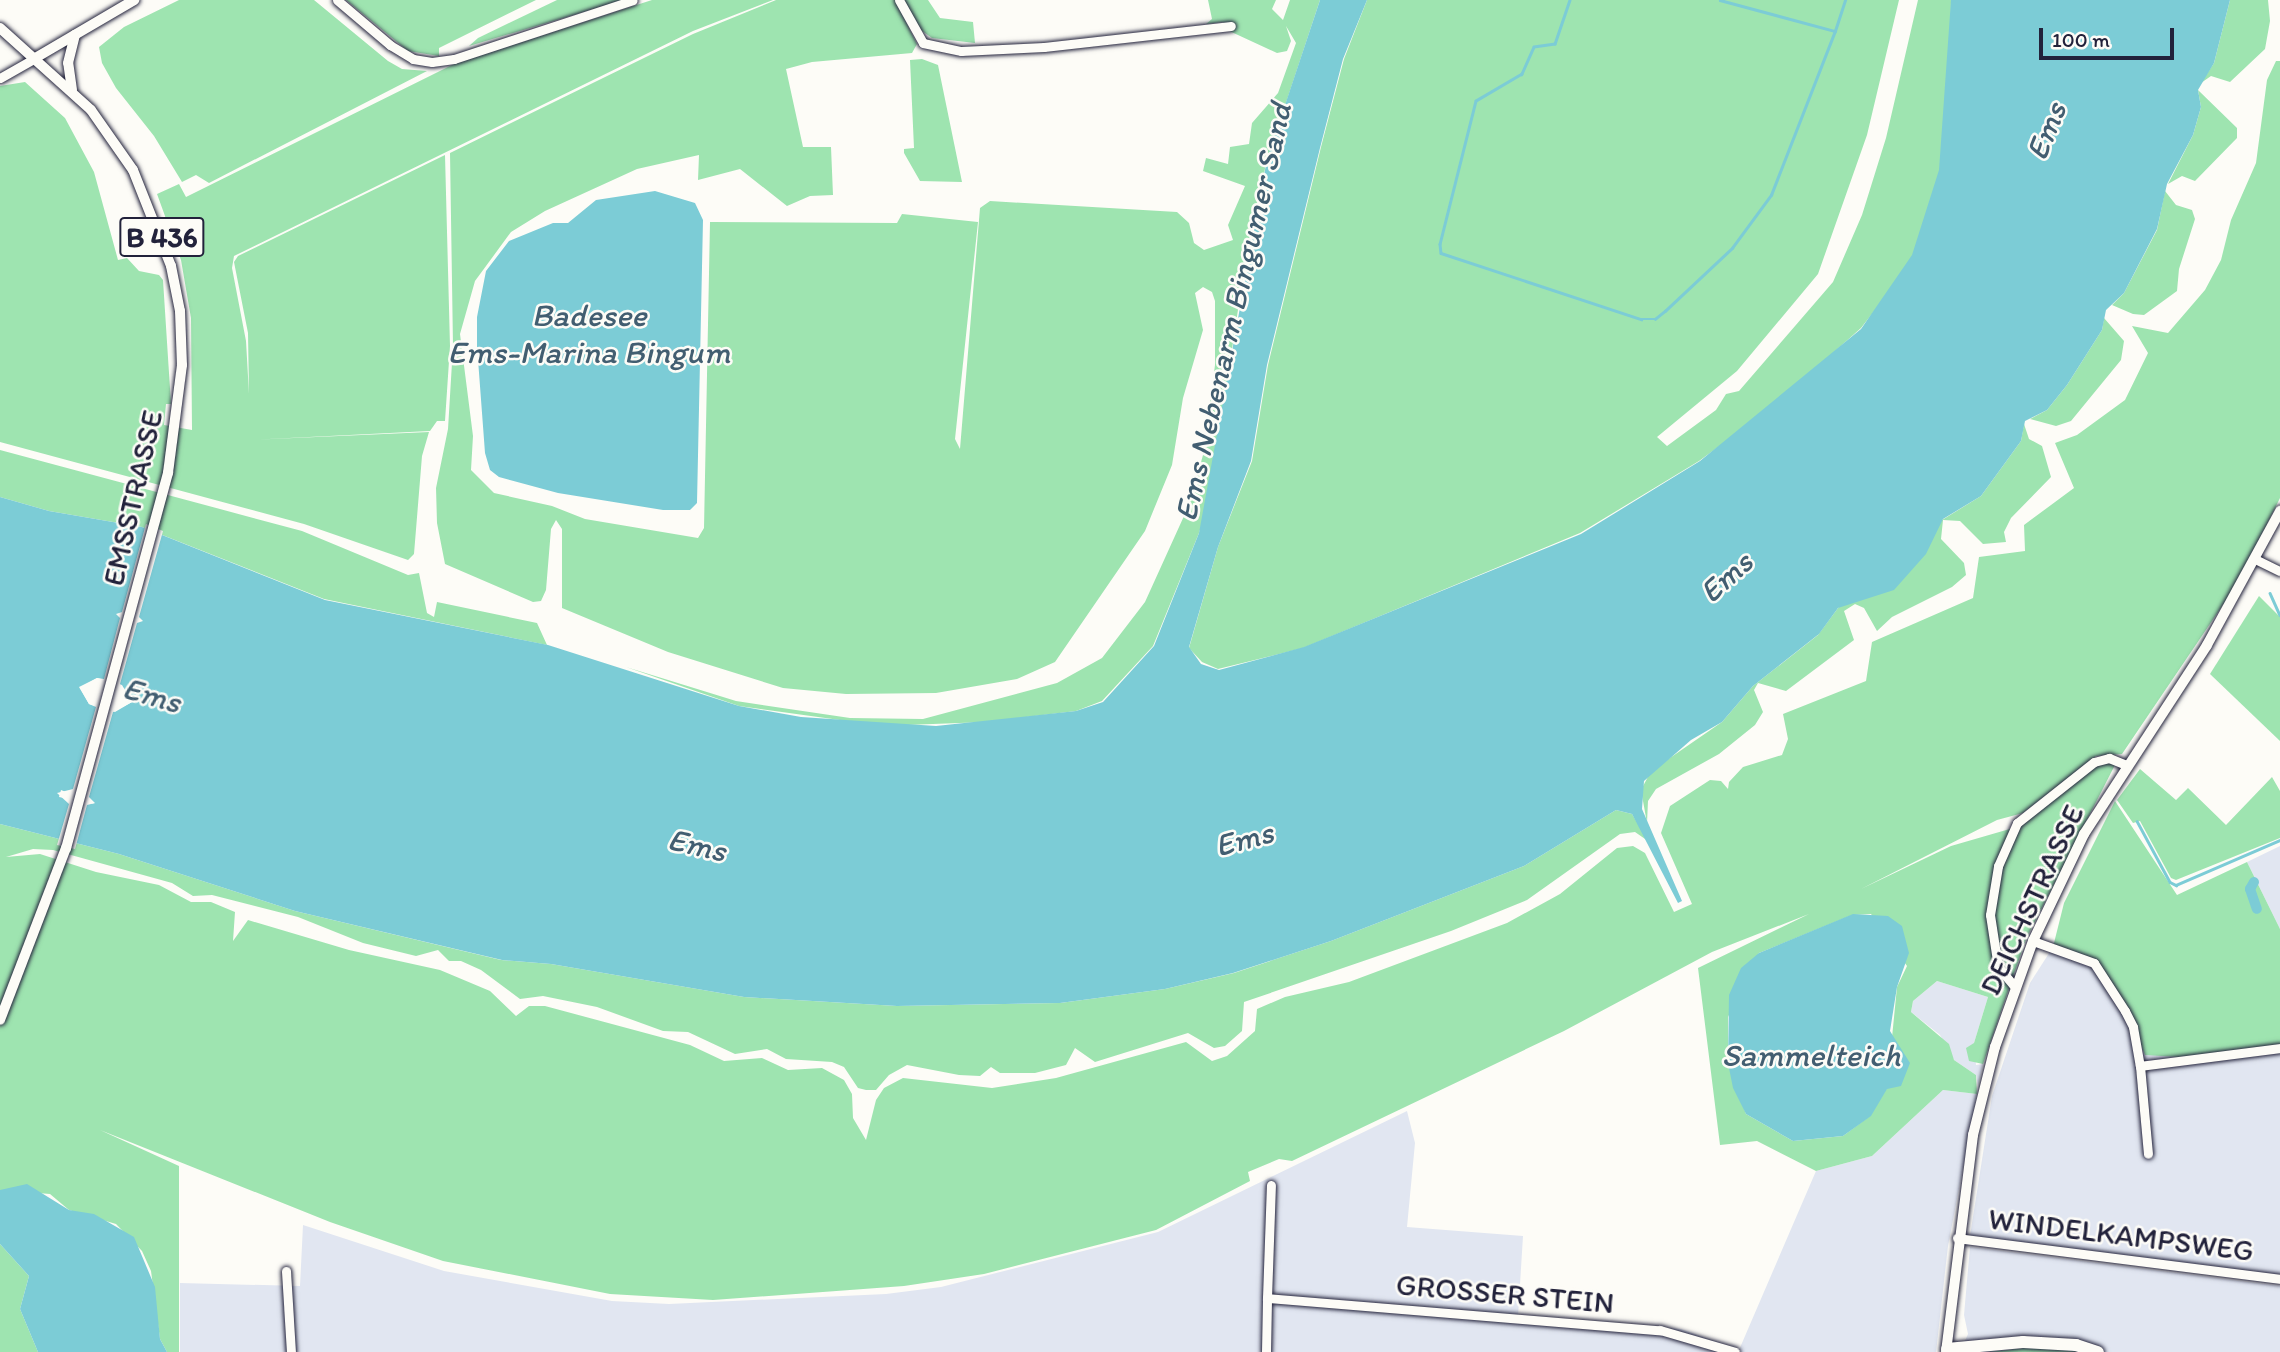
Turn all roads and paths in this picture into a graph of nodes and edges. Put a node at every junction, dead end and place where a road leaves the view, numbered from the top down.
1 (134, 0) edge
2 (337, 0) edge
3 (633, 0) edge
4 (900, 0) edge
5 (1231, 26) dead end
6 (0, 28) edge
7 (76, 34) junction
8 (37, 57) junction
9 (0, 78) edge
10 (72, 90) junction
11 (2280, 512) edge
12 (2257, 560) junction
13 (2280, 571) edge
14 (2126, 765) junction
15 (2032, 941) junction
16 (2015, 987) junction
17 (0, 1020) edge
18 (2280, 1048) edge
19 (2140, 1066) junction
20 (2148, 1154) dead end
21 (1271, 1185) dead end
22 (1957, 1238) junction
23 (286, 1270) dead end
24 (2280, 1279) edge
25 (1267, 1298) junction
26 (1946, 1351) edge
27 (291, 1352) edge
28 (1266, 1352) edge
29 (1735, 1352) edge
30 (2098, 1352) edge

1 - 7 main road
2 - 3 street
4 - 5 street
6 - 8 main road, EMSSTRASSE / B 436
7 - 8 main road
7 - 10 main road
8 - 9 street
8 - 10 main road, EMSSTRASSE / B 436
10 - 17 main road, EMSSTRASSE / B 436
11 - 12 main road, DEICHSTRASSE
12 - 13 street
12 - 14 main road, DEICHSTRASSE
14 - 15 main road, DEICHSTRASSE
14 - 16 street
15 - 16 main road, DEICHSTRASSE
15 - 19 street
16 - 22 main road, DEICHSTRASSE
18 - 19 street
19 - 20 street
21 - 25 street
22 - 24 street, WINDELKAMPSWEG
22 - 26 main road, DEICHSTRASSE
23 - 27 street
25 - 28 street
25 - 29 street, GROSSER STEIN
26 - 30 highway

